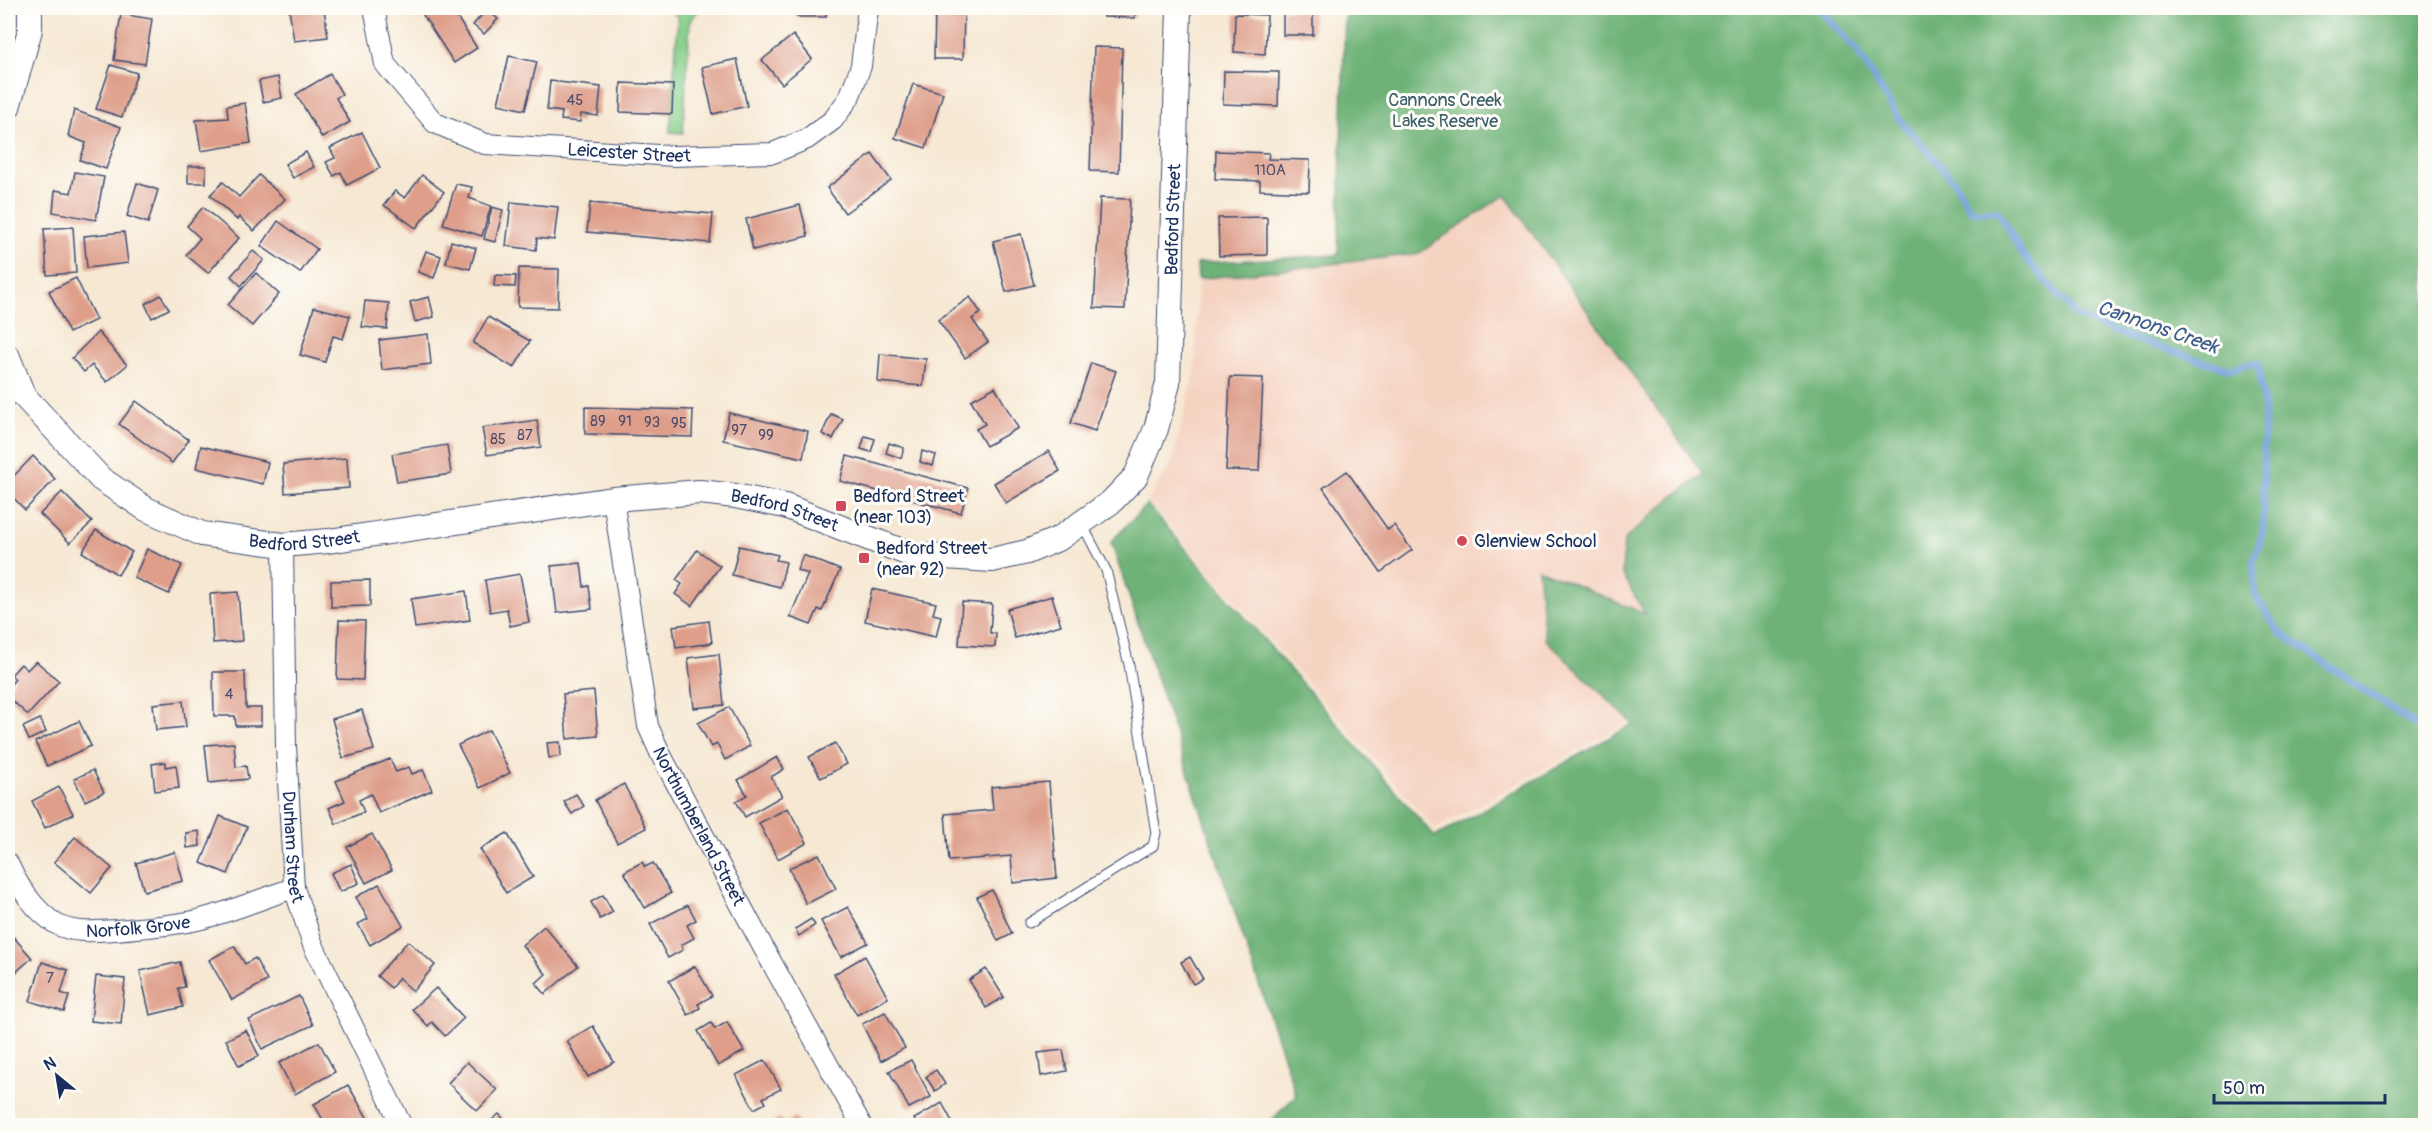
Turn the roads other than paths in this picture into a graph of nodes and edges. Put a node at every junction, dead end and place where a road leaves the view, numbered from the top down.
1 (30, 8) edge
2 (374, 8) edge
3 (868, 8) edge
4 (1179, 8) edge
5 (8, 107) edge
6 (8, 357) edge
7 (613, 499) junction
8 (1082, 524) junction
9 (283, 545) junction
10 (8, 863) edge
11 (294, 888) junction
12 (1029, 923) dead end
13 (402, 1125) edge
14 (862, 1125) edge

1 - 5 street
2 - 3 street, Leicester Street
4 - 8 street, Bedford Street
6 - 9 street, Bedford Street
7 - 8 street, Bedford Street
7 - 9 street, Bedford Street
7 - 14 street, Northumberland Street
8 - 12 lane
9 - 11 street, Durham Street
10 - 11 street, Norfolk Grove
11 - 13 street, Durham Street

